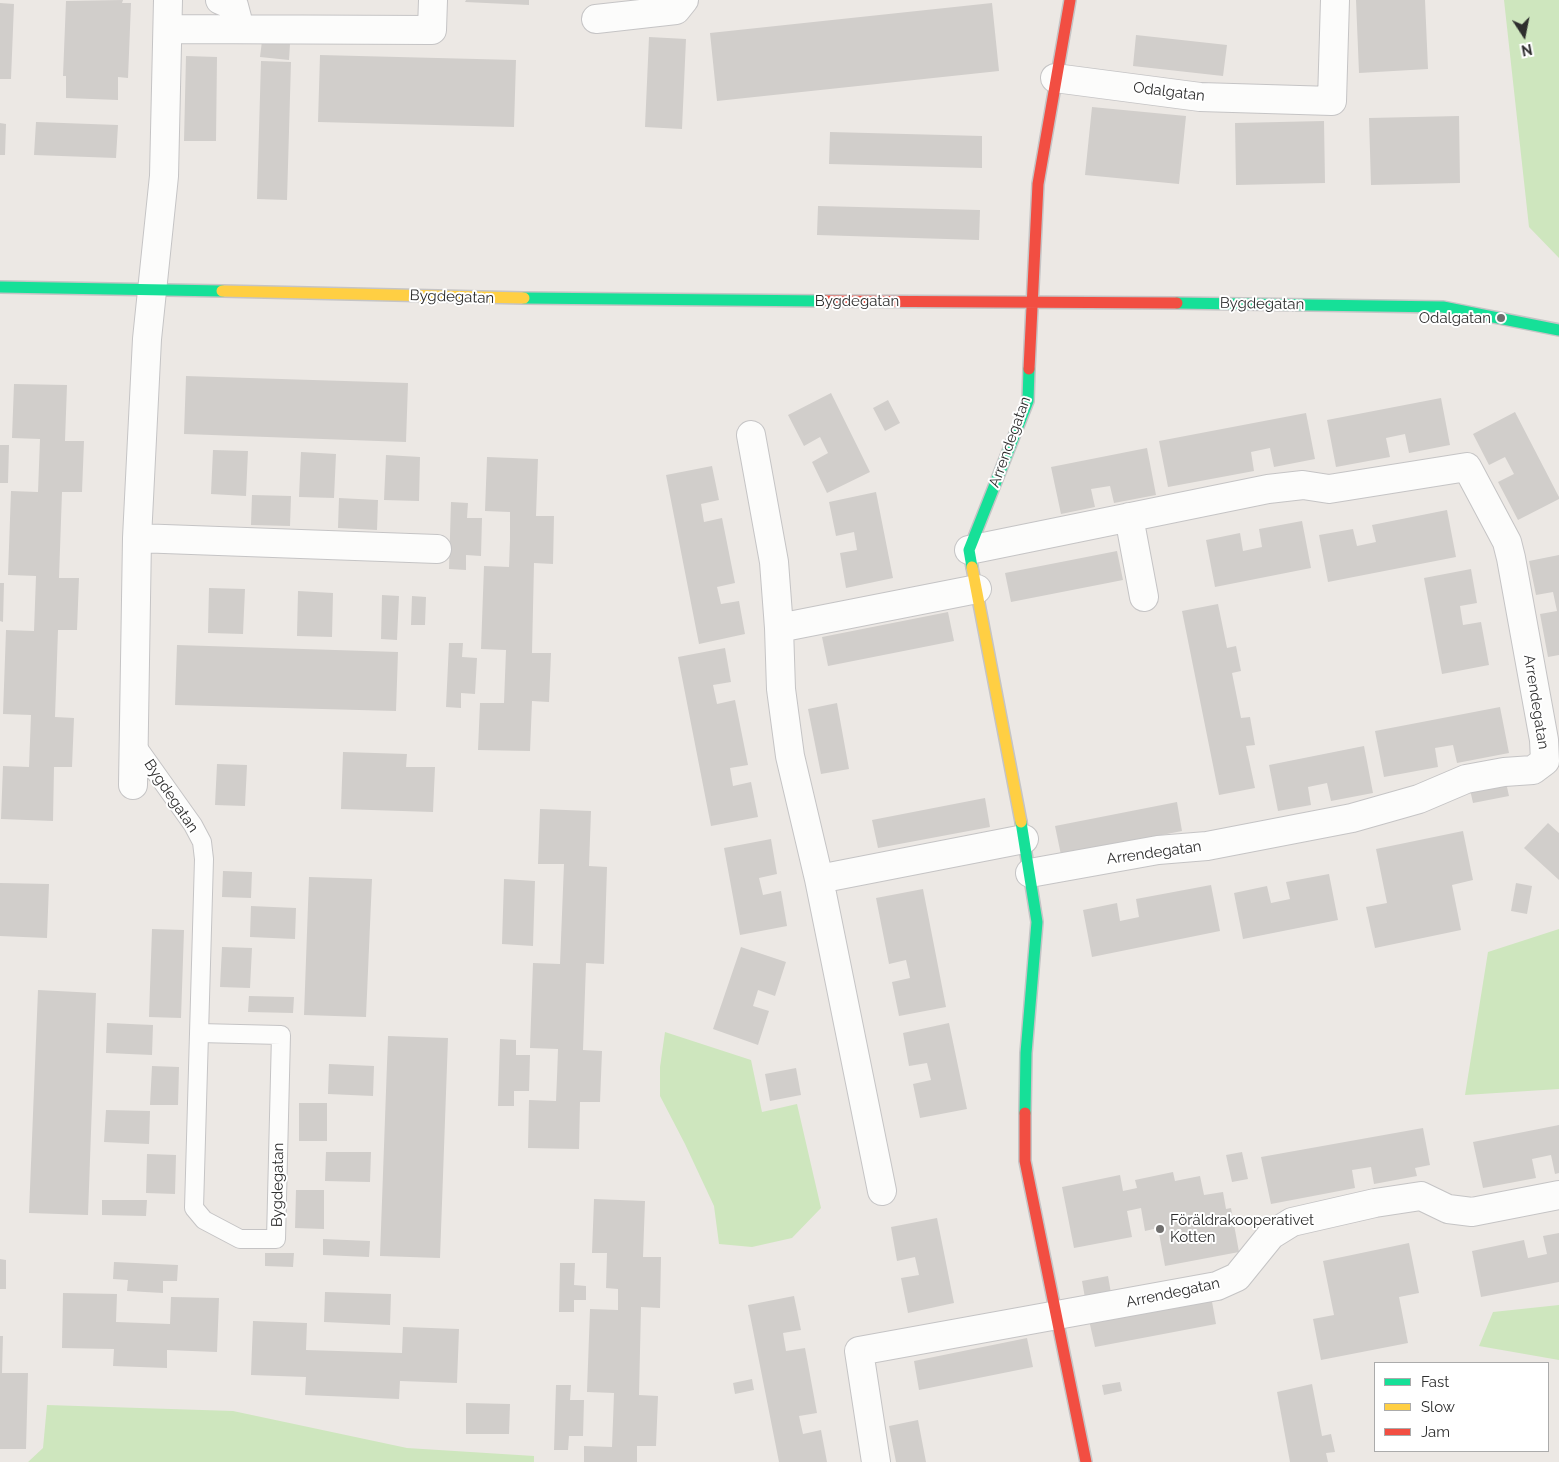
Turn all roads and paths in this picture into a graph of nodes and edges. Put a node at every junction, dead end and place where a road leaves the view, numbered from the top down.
1 (168, 0) edge
2 (220, 0) edge
3 (433, 0) edge
4 (684, 0) edge
5 (1070, 0) edge
6 (1335, 0) edge
7 (596, 19) dead end
8 (168, 29) junction
9 (240, 29) junction
10 (1056, 78) junction
11 (0, 288) edge
12 (152, 289) junction
13 (1034, 301) junction
14 (1559, 330) edge
15 (750, 435) dead end
16 (1129, 517) junction
17 (137, 538) junction
18 (438, 549) dead end
19 (969, 550) junction
20 (977, 589) junction
21 (1144, 596) dead end
22 (779, 628) junction
23 (134, 741) junction
24 (133, 785) dead end
25 (1024, 839) junction
26 (1030, 873) junction
27 (819, 879) junction
28 (199, 1033) junction
29 (882, 1192) dead end
30 (1559, 1195) edge
31 (1056, 1316) junction
32 (876, 1462) edge
33 (1086, 1462) edge

1 - 8 street, Bygdegatan
2 - 9 street
3 - 9 street
4 - 7 street
5 - 10 street
6 - 10 street, Odalgatan
8 - 9 street
8 - 12 street, Bygdegatan
10 - 13 street
11 - 12 street, Bygdegatan
12 - 13 street, Bygdegatan
12 - 17 street, Bygdegatan
13 - 14 street, Bygdegatan
13 - 19 street, Arrendegatan
15 - 22 street
16 - 19 street, Arrendegatan
16 - 21 street
16 - 26 street, Arrendegatan
17 - 18 street
17 - 23 street, Bygdegatan
19 - 20 street
20 - 22 street
20 - 25 street
22 - 27 street
23 - 24 street, Bygdegatan
23 - 28 lane, Bygdegatan
25 - 26 street
25 - 27 street
26 - 31 street
27 - 29 street
28 - 28 lane, Bygdegatan
30 - 31 street, Arrendegatan
31 - 32 street, Arrendegatan
31 - 33 street

